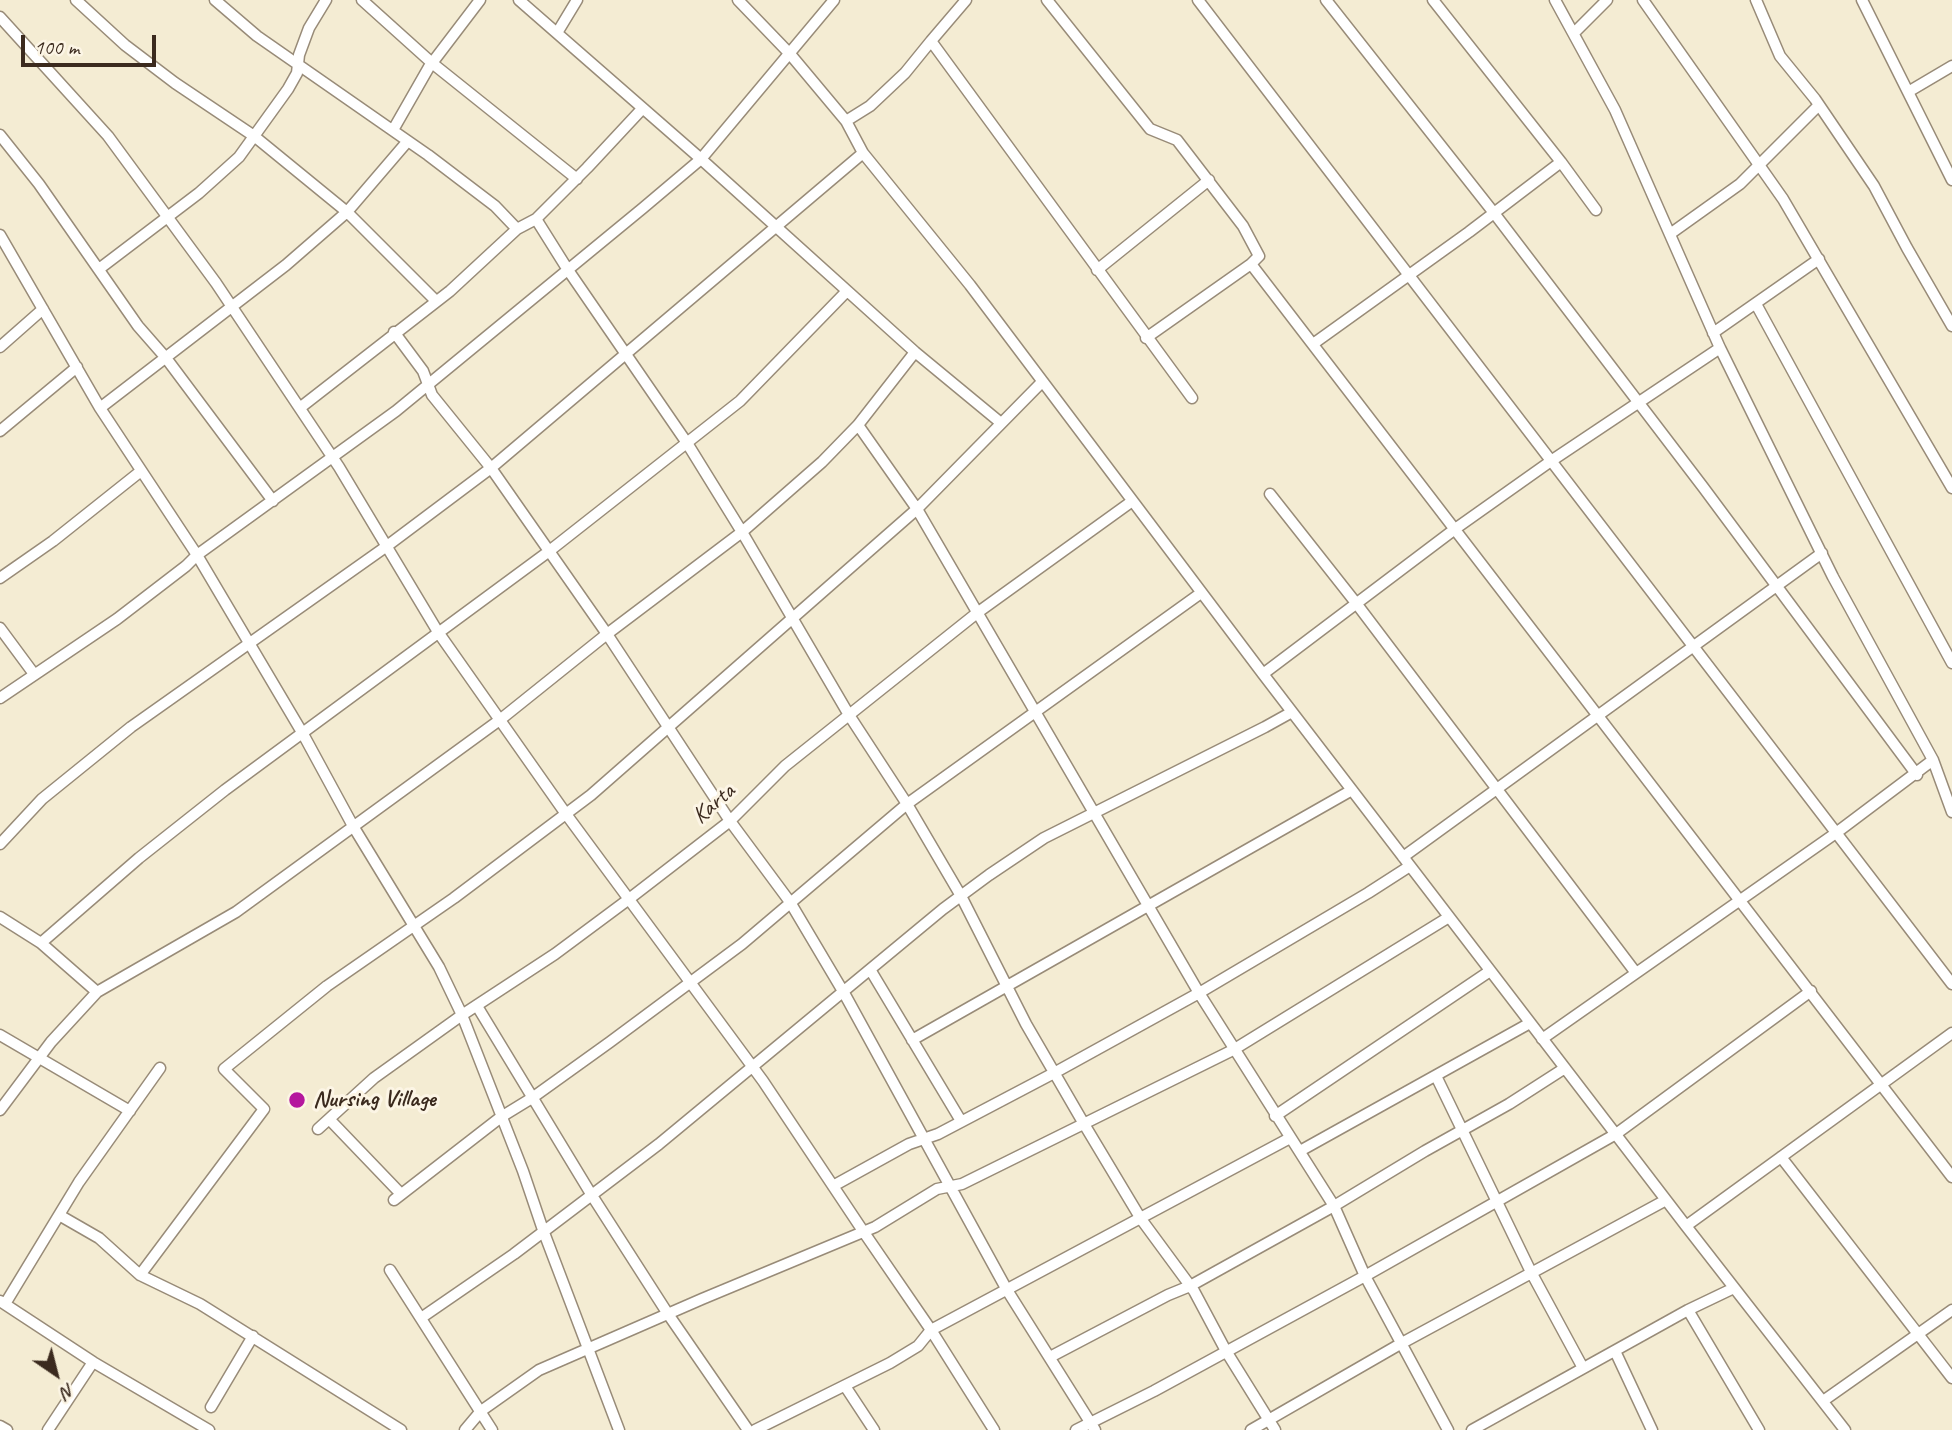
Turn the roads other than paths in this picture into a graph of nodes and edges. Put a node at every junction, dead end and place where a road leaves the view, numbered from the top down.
1 (76, 0) edge
2 (215, 0) edge
3 (326, 0) edge
4 (362, 0) edge
5 (480, 0) edge
6 (519, 0) edge
7 (577, 0) edge
8 (738, 0) edge
9 (834, 0) edge
10 (966, 0) edge
11 (1047, 0) edge
12 (1198, 0) edge
13 (1326, 0) edge
14 (1433, 0) edge
15 (1555, 0) edge
16 (1607, 0) edge
17 (1643, 0) edge
18 (1756, 0) edge
19 (1862, 0) edge
20 (0, 17) edge
21 (556, 33) junction
22 (1574, 33) junction
23 (930, 41) junction
24 (790, 54) junction
25 (432, 63) junction
26 (298, 65) junction
27 (1952, 66) edge
28 (1908, 92) junction
29 (1819, 105) junction
30 (642, 109) junction
31 (846, 121) junction
32 (393, 131) junction
33 (0, 135) edge
34 (254, 136) junction
35 (407, 142) junction
36 (863, 153) junction
37 (701, 159) junction
38 (1561, 162) junction
39 (1759, 165) junction
40 (577, 179) junction
41 (1209, 180) junction
42 (1952, 180) edge
43 (1595, 210) dead end
44 (347, 212) junction
45 (1494, 213) junction
46 (167, 216) junction
47 (536, 219) junction
48 (775, 226) junction
49 (517, 229) junction
50 (1670, 234) junction
51 (0, 236) edge
52 (1819, 259) junction
53 (1251, 264) junction
54 (99, 269) junction
55 (568, 270) junction
56 (1097, 270) junction
57 (1410, 274) junction
58 (847, 291) junction
59 (436, 301) junction
60 (1756, 304) junction
61 (232, 307) junction
62 (43, 309) junction
63 (1952, 326) edge
64 (394, 332) junction
65 (1713, 333) junction
66 (1146, 338) junction
67 (1313, 344) junction
68 (0, 347) edge
69 (1720, 348) junction
70 (915, 352) junction
71 (626, 353) junction
72 (166, 358) junction
73 (76, 367) junction
74 (429, 383) junction
75 (1042, 383) junction
76 (1192, 398) dead end
77 (1638, 404) junction
78 (301, 407) junction
79 (100, 408) junction
80 (1001, 423) junction
81 (858, 425) junction
82 (0, 431) edge
83 (687, 443) junction
84 (333, 457) junction
85 (1551, 461) junction
86 (491, 468) junction
87 (141, 471) junction
88 (1952, 488) edge
89 (1270, 494) dead end
90 (273, 501) junction
91 (1131, 502) junction
92 (917, 509) junction
93 (1455, 529) junction
94 (742, 532) junction
95 (387, 546) junction
96 (548, 552) junction
97 (1822, 553) junction
98 (197, 555) junction
99 (0, 578) edge
100 (1777, 587) junction
101 (1201, 593) junction
102 (1356, 603) junction
103 (977, 613) junction
104 (794, 619) junction
105 (0, 628) edge
106 (438, 632) junction
107 (607, 634) junction
108 (250, 645) junction
109 (1693, 648) junction
110 (1952, 663) edge
111 (34, 674) junction
112 (1263, 674) junction
113 (0, 698) edge
114 (1292, 712) junction
115 (1035, 713) junction
116 (849, 715) junction
117 (1597, 715) junction
118 (501, 719) junction
119 (669, 727) junction
120 (303, 734) junction
121 (1933, 760) junction
122 (1917, 775) junction
123 (1496, 789) junction
124 (1352, 790) junction
125 (906, 804) junction
126 (1952, 812) edge
127 (1095, 813) junction
128 (566, 814) junction
129 (730, 821) junction
130 (353, 826) junction
131 (1836, 834) junction
132 (0, 844) edge
133 (1406, 861) junction
134 (961, 896) junction
135 (629, 899) junction
136 (1741, 900) junction
137 (790, 902) junction
138 (1149, 905) junction
139 (1449, 917) junction
140 (0, 918) edge
141 (413, 925) junction
142 (41, 943) junction
143 (871, 971) junction
144 (1490, 971) junction
145 (1636, 973) junction
146 (690, 982) junction
147 (1952, 984) edge
148 (1005, 986) junction
149 (1811, 991) junction
150 (97, 992) junction
151 (844, 993) junction
152 (1199, 993) junction
153 (477, 1006) junction
154 (462, 1015) junction
155 (1530, 1023) junction
156 (1952, 1033) edge
157 (0, 1035) edge
158 (1542, 1039) junction
159 (912, 1040) junction
160 (1233, 1049) junction
161 (39, 1059) junction
162 (752, 1067) junction
163 (160, 1068) dead end
164 (1565, 1068) junction
165 (1055, 1073) junction
166 (1436, 1076) junction
167 (1883, 1084) junction
168 (532, 1098) junction
169 (0, 1110) edge
170 (130, 1111) junction
171 (1275, 1116) junction
172 (501, 1117) junction
173 (330, 1120) junction
174 (961, 1121) junction
175 (1084, 1124) junction
176 (318, 1129) dead end
177 (1463, 1132) junction
178 (1616, 1134) junction
179 (923, 1138) junction
180 (1290, 1138) junction
181 (1300, 1151) junction
182 (1781, 1157) junction
183 (1952, 1177) edge
184 (833, 1186) junction
185 (951, 1186) junction
186 (591, 1195) junction
187 (1666, 1200) junction
188 (1497, 1203) junction
189 (1334, 1206) junction
190 (59, 1215) junction
191 (1141, 1219) junction
192 (1686, 1226) junction
193 (543, 1230) junction
194 (863, 1231) junction
195 (390, 1270) dead end
196 (1531, 1272) junction
197 (140, 1275) junction
198 (1365, 1276) junction
199 (1191, 1286) junction
200 (1734, 1288) junction
201 (1007, 1290) junction
202 (2, 1302) edge
203 (1688, 1310) junction
204 (1952, 1310) edge
205 (668, 1314) junction
206 (421, 1318) junction
207 (931, 1330) junction
208 (1917, 1334) junction
209 (253, 1336) junction
210 (1402, 1343) junction
211 (587, 1349) junction
212 (1615, 1351) junction
213 (1226, 1352) junction
214 (1050, 1357) junction
215 (93, 1362) junction
216 (1583, 1368) junction
217 (1952, 1378) edge
218 (845, 1386) junction
219 (1824, 1401) junction
220 (211, 1407) dead end
221 (481, 1411) junction
222 (1273, 1425) edge
223 (0, 1426) edge
224 (1093, 1426) edge
225 (7, 1430) edge
226 (48, 1430) edge
227 (209, 1430) edge
228 (401, 1430) edge
229 (465, 1430) edge
230 (492, 1430) edge
231 (619, 1430) edge
232 (748, 1430) edge
233 (755, 1430) edge
234 (874, 1430) edge
235 (994, 1430) edge
236 (1076, 1430) edge
237 (1251, 1430) edge
238 (1448, 1430) edge
239 (1472, 1430) edge
240 (1652, 1430) edge
241 (1759, 1430) edge
242 (1846, 1430) edge

1 - 34 street
2 - 26 street
3 - 26 street
4 - 25 street
5 - 25 street
6 - 21 street
7 - 21 street
8 - 24 street
9 - 24 street
10 - 23 street
11 - 41 street
12 - 57 street
13 - 45 street
14 - 38 street
15 - 22 street
16 - 22 street
17 - 39 street
18 - 29 street
19 - 28 street
20 - 46 street
21 - 30 street
22 - 50 street
23 - 31 street
23 - 56 street
24 - 31 street
24 - 37 street
25 - 32 street
25 - 40 street
26 - 32 street
26 - 34 street
27 - 28 street
28 - 42 street
29 - 39 street
29 - 63 street
30 - 37 street
30 - 40 street
31 - 36 street
32 - 35 street
33 - 54 street
34 - 44 street
34 - 46 street
35 - 44 street
35 - 49 street
36 - 48 street
36 - 75 street
37 - 48 street
37 - 55 street
38 - 43 street
38 - 45 street
39 - 50 street
39 - 52 street
40 - 47 street
41 - 53 street
41 - 56 street
44 - 59 street
44 - 61 street
45 - 57 street
45 - 77 street
46 - 54 street
46 - 61 street
47 - 49 street
47 - 55 street
48 - 58 street
48 - 71 street
49 - 59 street
50 - 65 street
51 - 62 street
52 - 60 street
52 - 88 street
53 - 66 street
53 - 67 street
54 - 72 street
55 - 71 street
55 - 74 street
56 - 66 street
57 - 67 street
57 - 85 street
58 - 70 street
58 - 83 street
59 - 64 street
60 - 65 street
60 - 110 street
61 - 72 street
61 - 78 street
62 - 68 street
62 - 73 street
64 - 74 street
64 - 78 street
65 - 69 street
66 - 76 street
67 - 93 street
69 - 77 street
69 - 97 street
70 - 80 street
70 - 81 street
71 - 83 street
71 - 86 street
72 - 79 street
72 - 90 street
73 - 79 street
73 - 82 street
74 - 84 street
74 - 86 street
75 - 80 street
75 - 91 street
77 - 85 street
77 - 100 street
78 - 84 street
79 - 87 street
80 - 92 street
81 - 92 street
81 - 94 street
83 - 94 street
83 - 96 street
84 - 90 street
84 - 95 street
85 - 93 street
85 - 109 street
86 - 95 street
86 - 96 street
87 - 98 street
87 - 99 street
89 - 102 street
90 - 98 street
91 - 101 street
91 - 103 street, Karta
92 - 103 street
92 - 104 street
93 - 102 street
93 - 117 street
94 - 104 street
94 - 107 street
95 - 106 street
95 - 108 street
96 - 106 street
96 - 107 street
97 - 100 street
97 - 121 street
98 - 108 street
98 - 111 street
100 - 109 street
100 - 122 street
101 - 112 street
101 - 115 street
102 - 112 street
102 - 123 street
103 - 115 street
103 - 116 street, Karta
104 - 116 street
104 - 119 street
105 - 111 street
106 - 118 street
106 - 120 street
107 - 118 street
107 - 119 street
108 - 120 street
108 - 132 street
109 - 117 street
109 - 131 street
111 - 113 street
112 - 114 street
114 - 124 street
114 - 127 street
115 - 125 street
115 - 127 street
116 - 125 street
116 - 129 street, Karta
117 - 123 street
117 - 136 street
118 - 128 street
118 - 130 street
119 - 128 street
119 - 129 street
120 - 130 street
120 - 142 street
121 - 122 street
121 - 126 street
122 - 131 street
123 - 133 street
123 - 145 street
124 - 133 street
124 - 138 street
125 - 134 street
125 - 137 street
127 - 134 street
127 - 138 street
128 - 135 street
128 - 141 street
129 - 135 street, Karta
129 - 137 street
130 - 141 street
130 - 150 street
131 - 136 street
131 - 147 street
133 - 139 street
133 - 152 street
134 - 143 street
134 - 148 street
135 - 146 street
135 - 153 street, Karta
136 - 145 street
136 - 149 street
137 - 146 street
137 - 151 street
138 - 148 street
138 - 152 street
139 - 144 street
139 - 160 street
140 - 142 street
141 - 154 street
141 - 197 street
142 - 150 street
143 - 151 street
143 - 159 street
144 - 155 street
144 - 171 street
145 - 158 street
146 - 162 street
146 - 168 street
148 - 159 street
148 - 165 street
149 - 167 street
149 - 178 street
150 - 161 street
151 - 162 street
151 - 179 street
152 - 160 street
152 - 165 street
153 - 154 street, Karta
153 - 168 street
154 - 172 street
154 - 173 street, Karta
155 - 158 street
155 - 166 street
156 - 167 street
157 - 161 street
158 - 164 street
159 - 174 street
160 - 171 street
160 - 175 street
161 - 169 street
161 - 170 street
162 - 184 street
162 - 186 street
163 - 170 street
164 - 177 street
164 - 178 street
165 - 174 street
165 - 175 street
166 - 177 street
166 - 181 street
167 - 182 street
167 - 183 street
168 - 172 street
168 - 186 street
170 - 190 street
171 - 180 street
172 - 173 street
172 - 193 street
173 - 176 street, Karta
174 - 179 street
175 - 185 street
175 - 191 street
177 - 188 street
177 - 189 street
178 - 187 street
178 - 188 street
179 - 184 street
179 - 185 street
180 - 181 street
180 - 191 street
181 - 189 street
182 - 192 street
182 - 208 street
184 - 194 street
185 - 194 street
185 - 201 street
186 - 193 street
186 - 205 street
187 - 192 street
187 - 196 street
188 - 196 street
188 - 198 street
189 - 198 street
189 - 199 street
190 - 197 street
190 - 202 street
191 - 199 street
191 - 201 street
192 - 200 street
193 - 206 street
193 - 211 street
194 - 205 street
194 - 207 street
195 - 206 street
196 - 210 street
196 - 216 street
197 - 209 street
198 - 210 street
198 - 213 street
199 - 213 street
199 - 214 street
200 - 203 street
200 - 219 street
201 - 207 street
201 - 214 street
202 - 215 street
203 - 212 street
203 - 241 street
204 - 208 street
205 - 211 street
205 - 232 street
206 - 221 street
207 - 218 street
207 - 235 street
208 - 217 street
208 - 219 street
209 - 220 street
209 - 228 street
210 - 222 street
210 - 238 street
211 - 221 street
211 - 231 street
212 - 216 street
212 - 240 street
213 - 222 street
213 - 224 street
214 - 224 street
215 - 226 street
215 - 227 street
216 - 239 street
218 - 233 street
218 - 234 street
219 - 242 street
221 - 229 street
221 - 230 street
222 - 237 street
223 - 225 street
224 - 236 street

